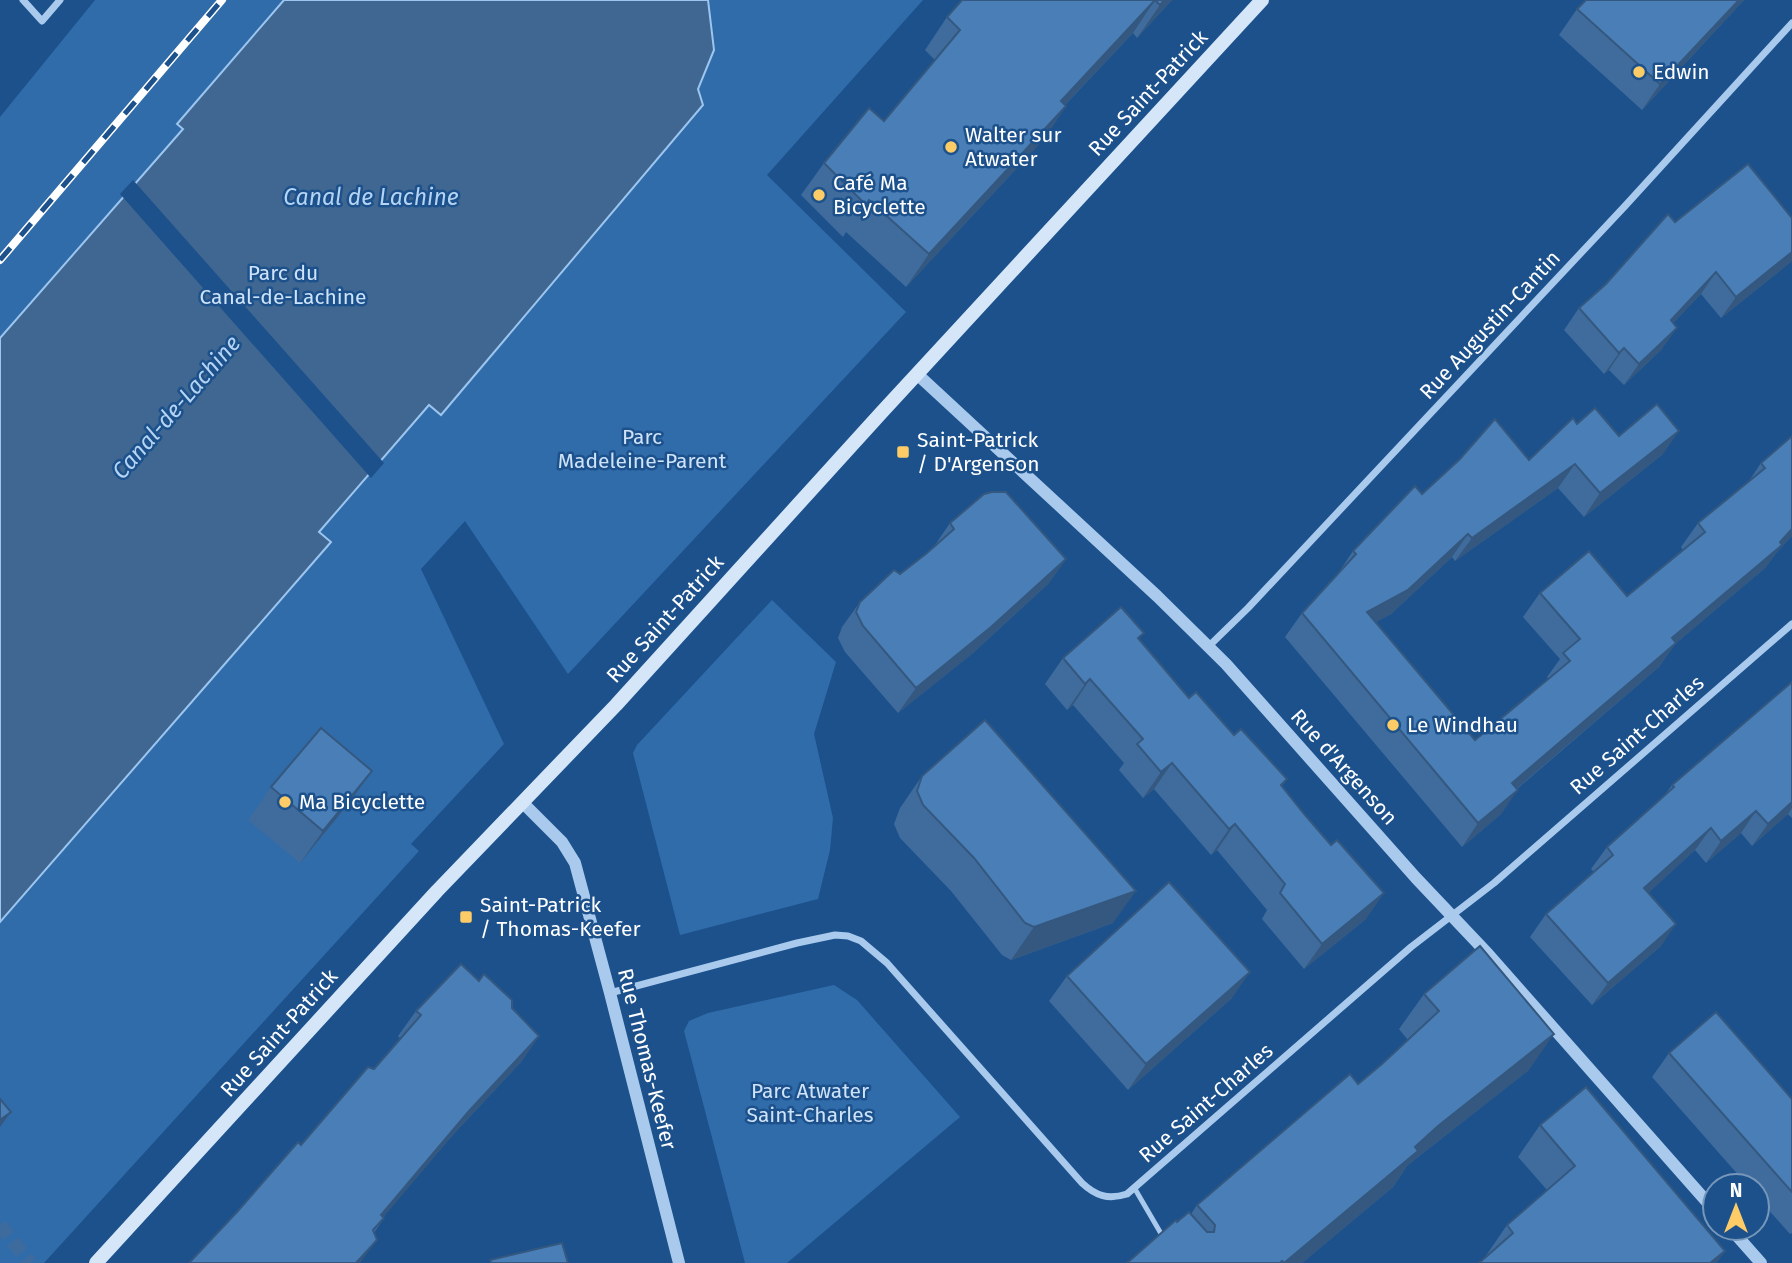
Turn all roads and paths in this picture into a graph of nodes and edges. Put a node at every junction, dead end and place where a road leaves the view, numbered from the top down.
1 (23, 0) edge
2 (60, 0) edge
3 (1262, 0) edge
4 (1792, 23) edge
5 (917, 374) junction
6 (1792, 624) edge
7 (1209, 646) junction
8 (522, 802) junction
9 (1452, 915) junction
10 (610, 993) junction
11 (1135, 1189) junction
12 (1701, 1195) edge
13 (1742, 1242) edge
14 (1171, 1246) edge
15 (96, 1263) edge
16 (679, 1263) edge
17 (1761, 1263) edge

1 - 2 street
3 - 5 main road, Rue Saint-Patrick
4 - 7 street, Rue Augustin-Cantin
5 - 7 street, Rue d'Argenson
5 - 8 main road, Rue Saint-Patrick
6 - 9 street, Rue Saint-Charles
7 - 9 street, Rue d'Argenson
8 - 10 street, Rue Thomas-Keefer
8 - 15 main road, Rue Saint-Patrick
9 - 11 street, Rue Saint-Charles
9 - 12 street, Rue d'Argenson
10 - 11 street, Rue Saint-Charles
10 - 16 street, Rue Thomas-Keefer
11 - 14 lane
13 - 17 street

